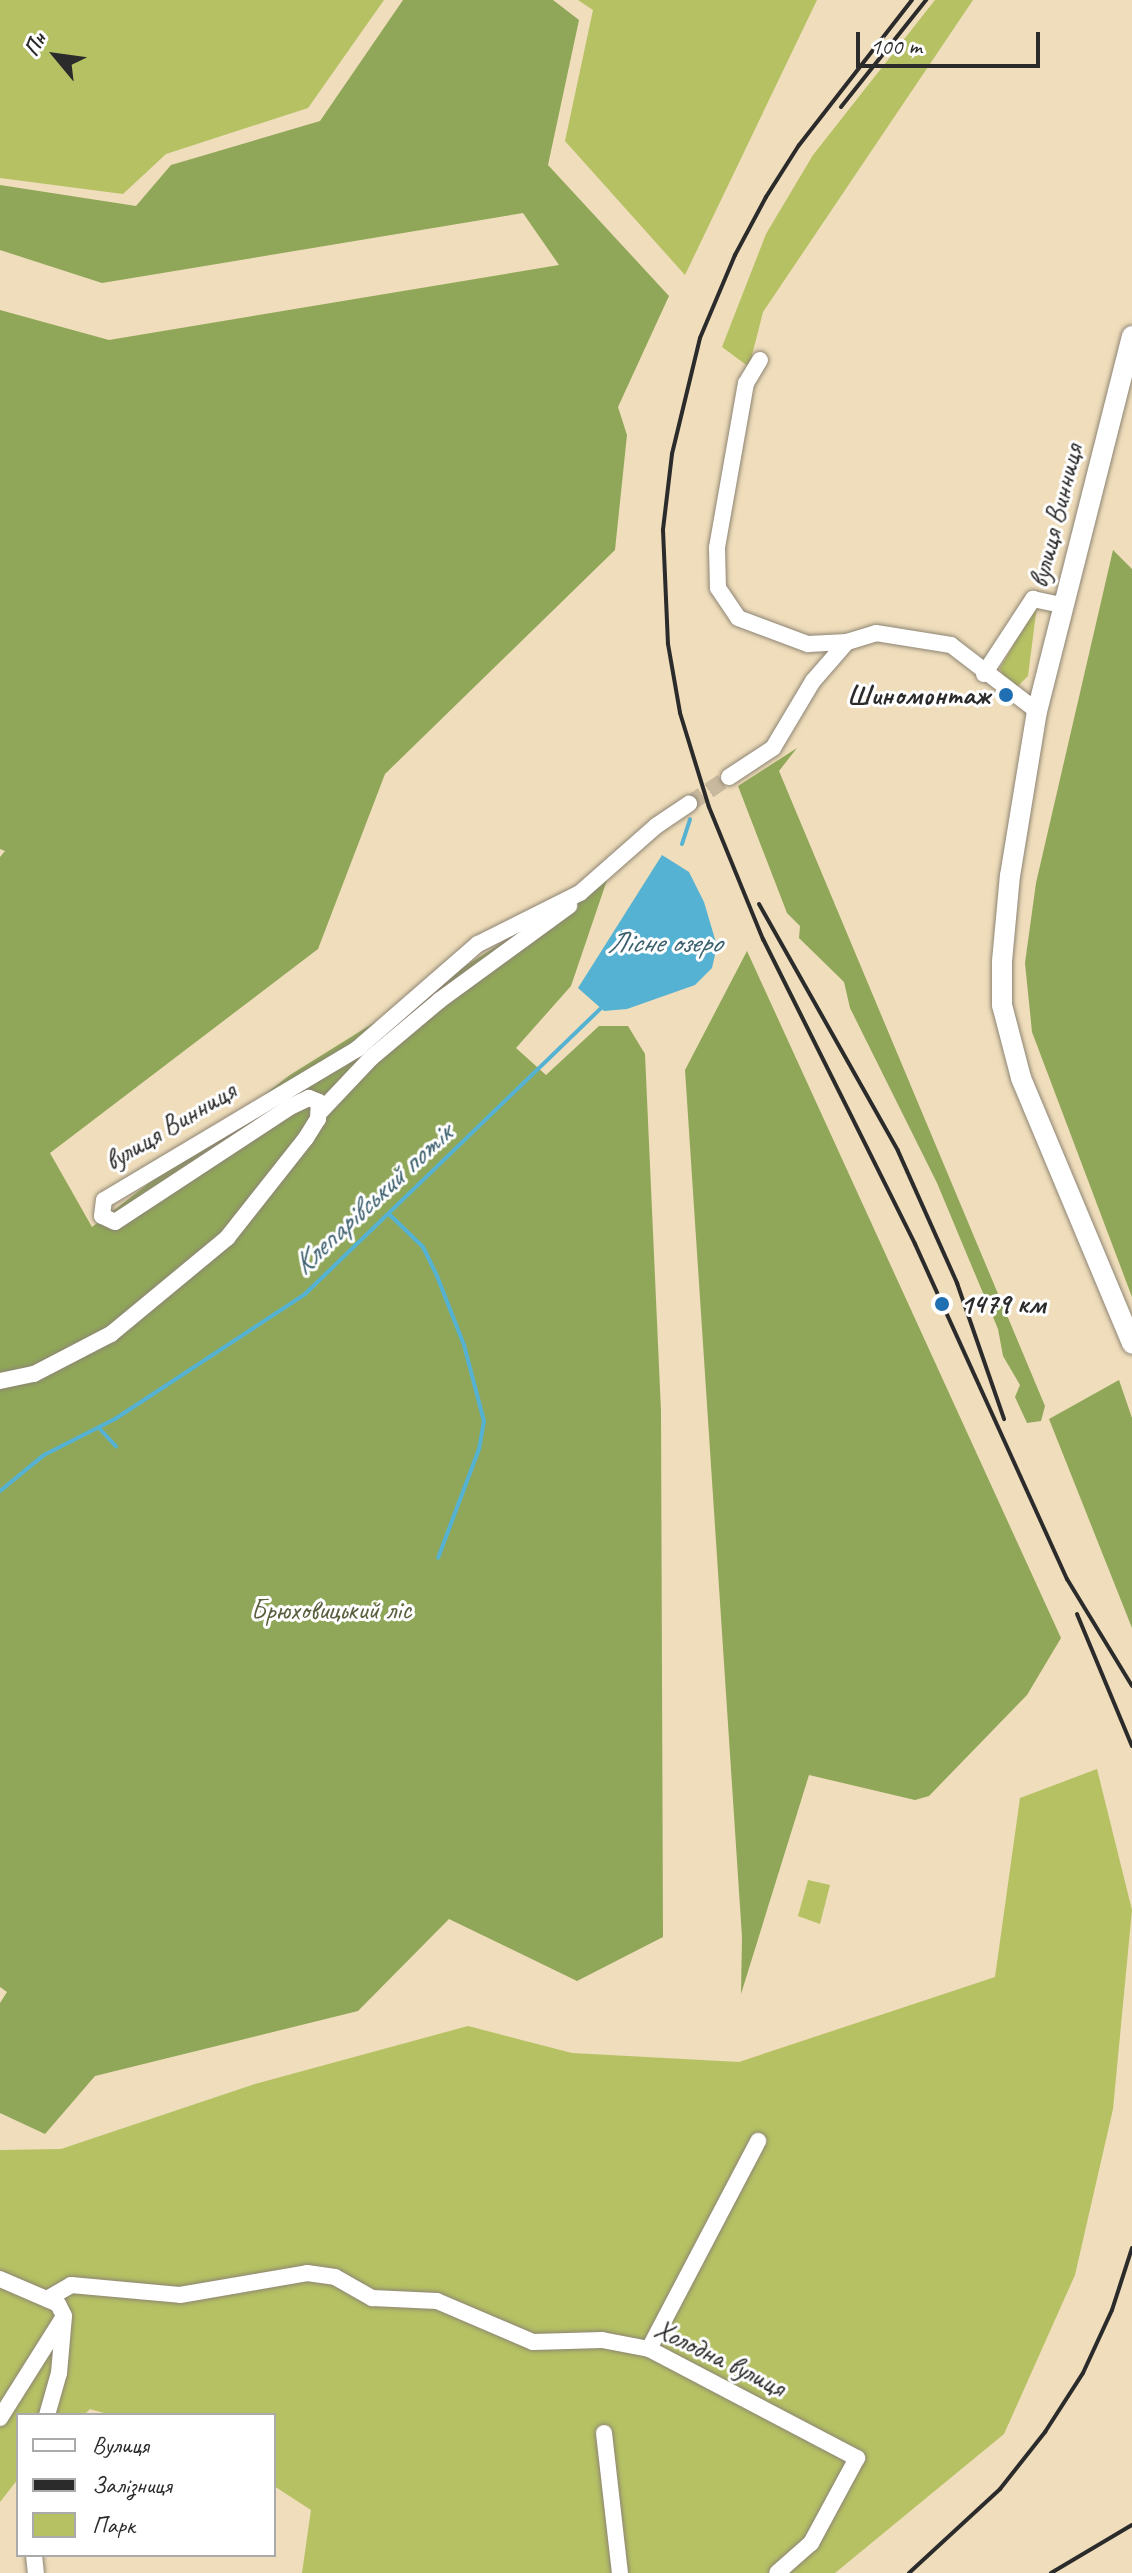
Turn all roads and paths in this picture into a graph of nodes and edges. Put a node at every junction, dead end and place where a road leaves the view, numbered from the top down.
1 (1132, 336) edge
2 (760, 360) dead end
3 (1062, 605) junction
4 (847, 642) junction
5 (984, 674) junction
6 (1037, 711) junction
7 (729, 777) tunnel mouth
8 (689, 804) tunnel mouth
9 (580, 893) junction
10 (320, 1112) junction
11 (1132, 1344) edge
12 (0, 1381) edge
13 (758, 2141) dead end
14 (0, 2279) edge
15 (47, 2299) junction
16 (64, 2316) junction
17 (649, 2349) junction
18 (48, 2413) edge
19 (0, 2418) edge
20 (604, 2433) dead end
21 (620, 2573) edge
22 (777, 2573) edge

1 - 3 main road, вулиця Винниця
2 - 4 street
3 - 5 street
3 - 6 main road, вулиця Винниця
4 - 5 street
4 - 7 street
5 - 6 street
6 - 11 main road, вулиця Винниця
8 - 9 street, вулиця Винниця
9 - 10 street
9 - 10 street, вулиця Винниця
10 - 12 street
13 - 17 street
14 - 15 street
15 - 16 street
15 - 17 street, Холодна вулиця
16 - 18 street
16 - 19 street
17 - 22 street, Холодна вулиця
20 - 21 street

